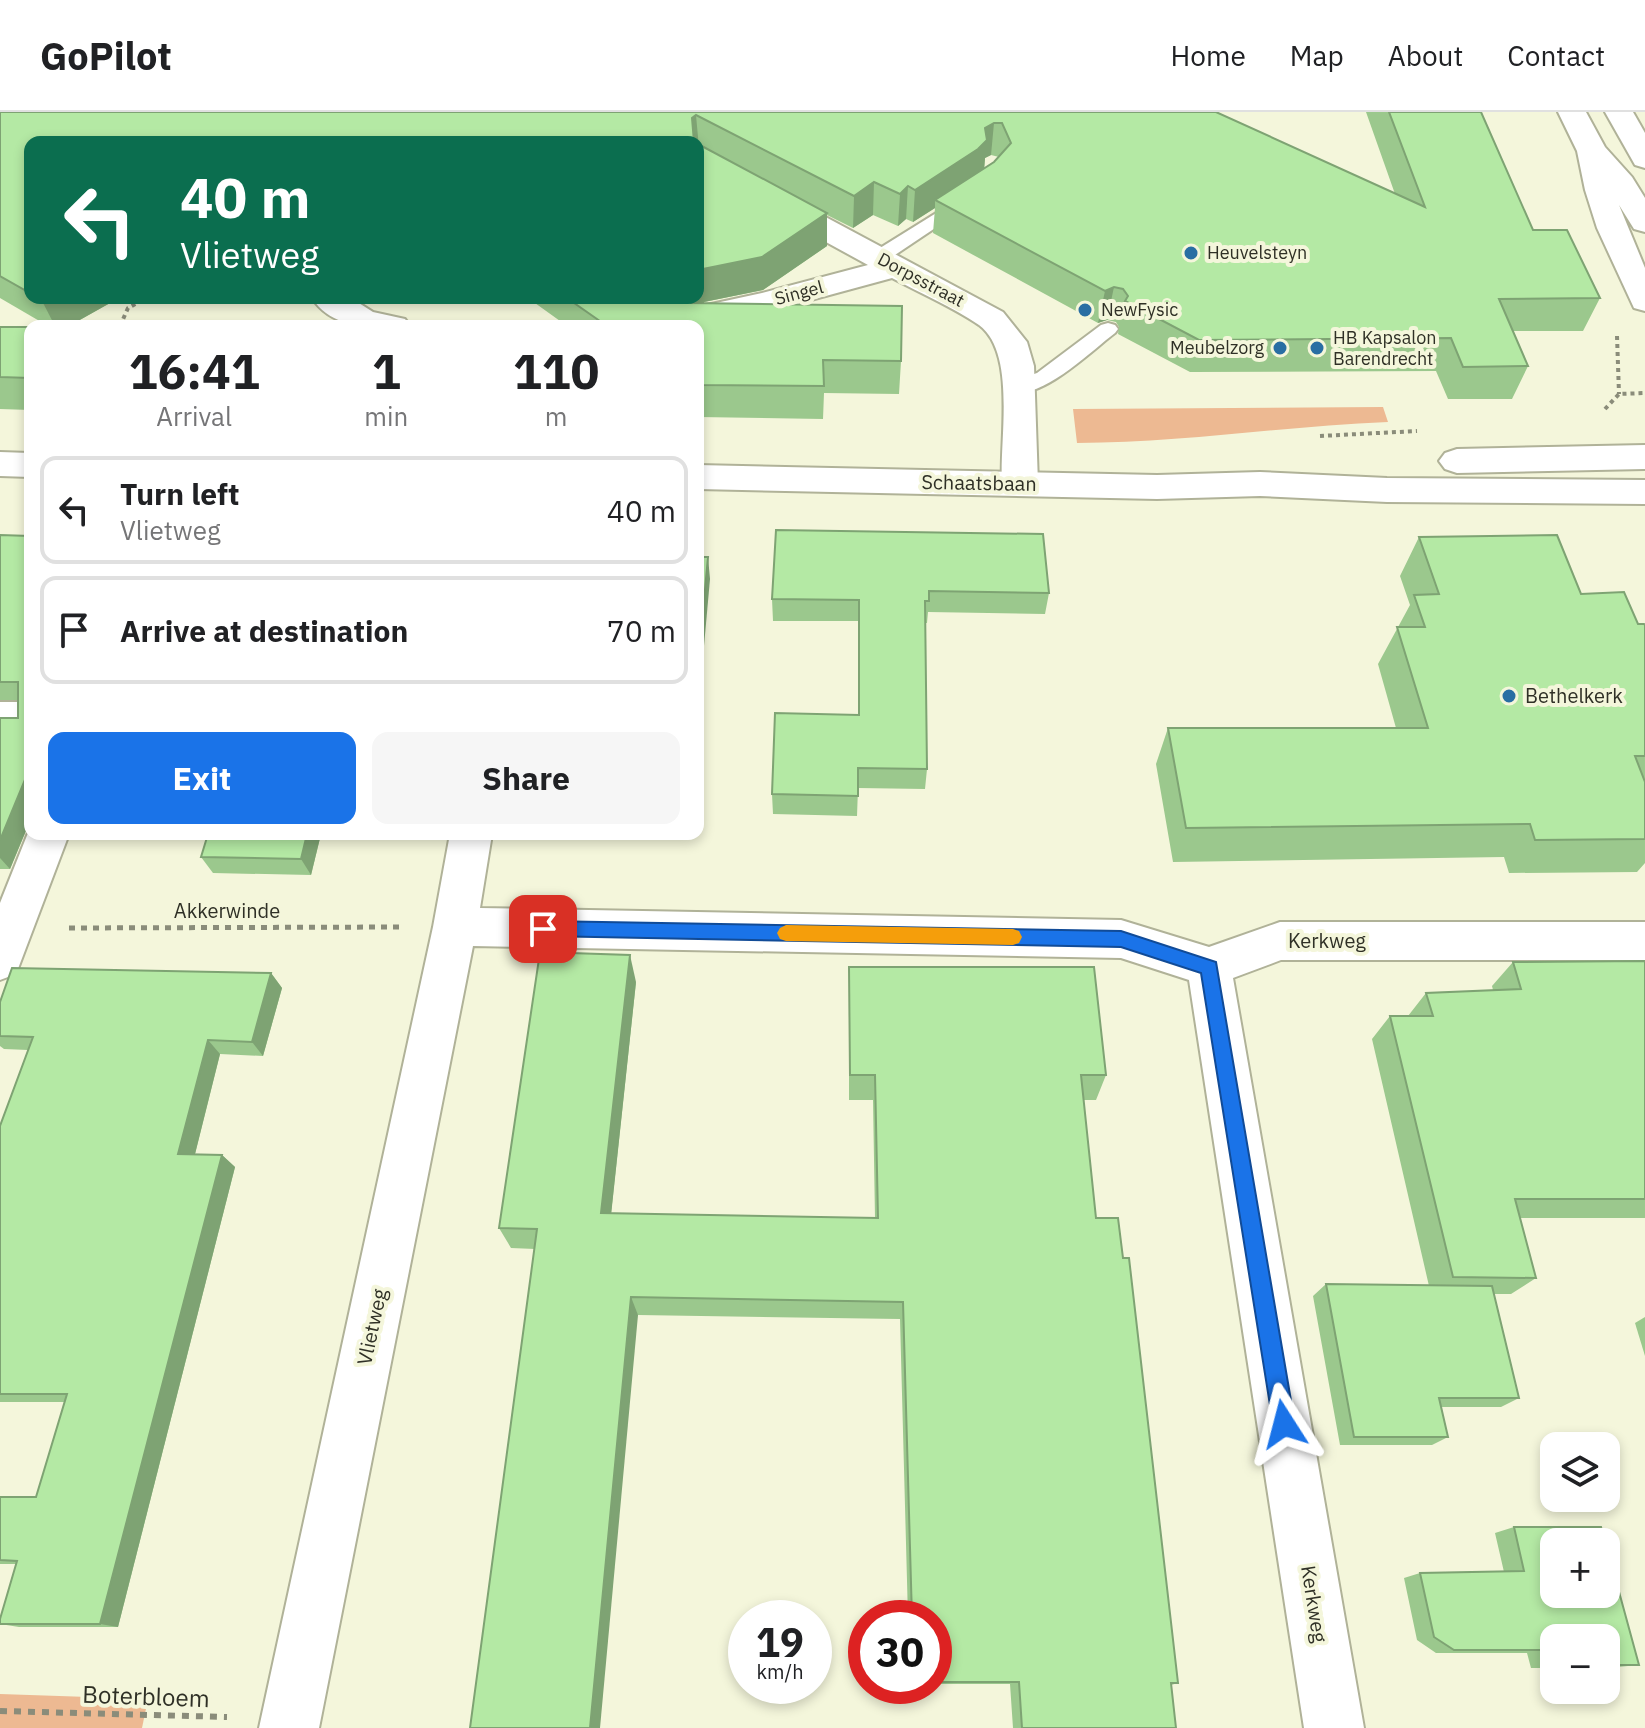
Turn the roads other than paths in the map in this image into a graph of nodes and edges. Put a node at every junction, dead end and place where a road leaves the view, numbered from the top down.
1 (1572, 112) edge
2 (1619, 112) edge
3 (1592, 151) junction
4 (1645, 159) edge
5 (704, 163) edge
6 (983, 188) edge
7 (1645, 223) edge
8 (888, 262) junction
9 (1645, 301) edge
10 (338, 304) edge
11 (363, 320) edge
12 (682, 320) edge
13 (1108, 329) edge
14 (1018, 387) junction
15 (1645, 457) edge
16 (0, 464) edge
17 (24, 465) edge
18 (704, 477) edge
19 (1020, 484) junction
20 (1260, 484) junction
21 (1645, 492) edge
22 (0, 718) edge
23 (24, 718) edge
24 (46, 840) edge
25 (470, 840) edge
26 (455, 927) junction
27 (1645, 941) edge
28 (6, 944) edge
29 (1209, 967) junction
30 (290, 1724) edge
31 (1334, 1728) edge

1 - 3 street
2 - 4 street
3 - 7 street
3 - 9 street
5 - 8 street, Dorpsstraat
6 - 8 lane
8 - 12 street, Singel
8 - 14 street, Dorpsstraat
10 - 11 street
13 - 14 lane
14 - 19 street, Dorpsstraat
15 - 20 street, Schaatsbaan
16 - 17 street
18 - 19 street, Schaatsbaan
19 - 20 street, Schaatsbaan
20 - 21 street, Schaatsbaan
22 - 23 street
24 - 28 street
25 - 26 street, Vlietweg
26 - 29 street
26 - 30 street, Vlietweg
27 - 29 street, Kerkweg
29 - 31 street, Kerkweg

